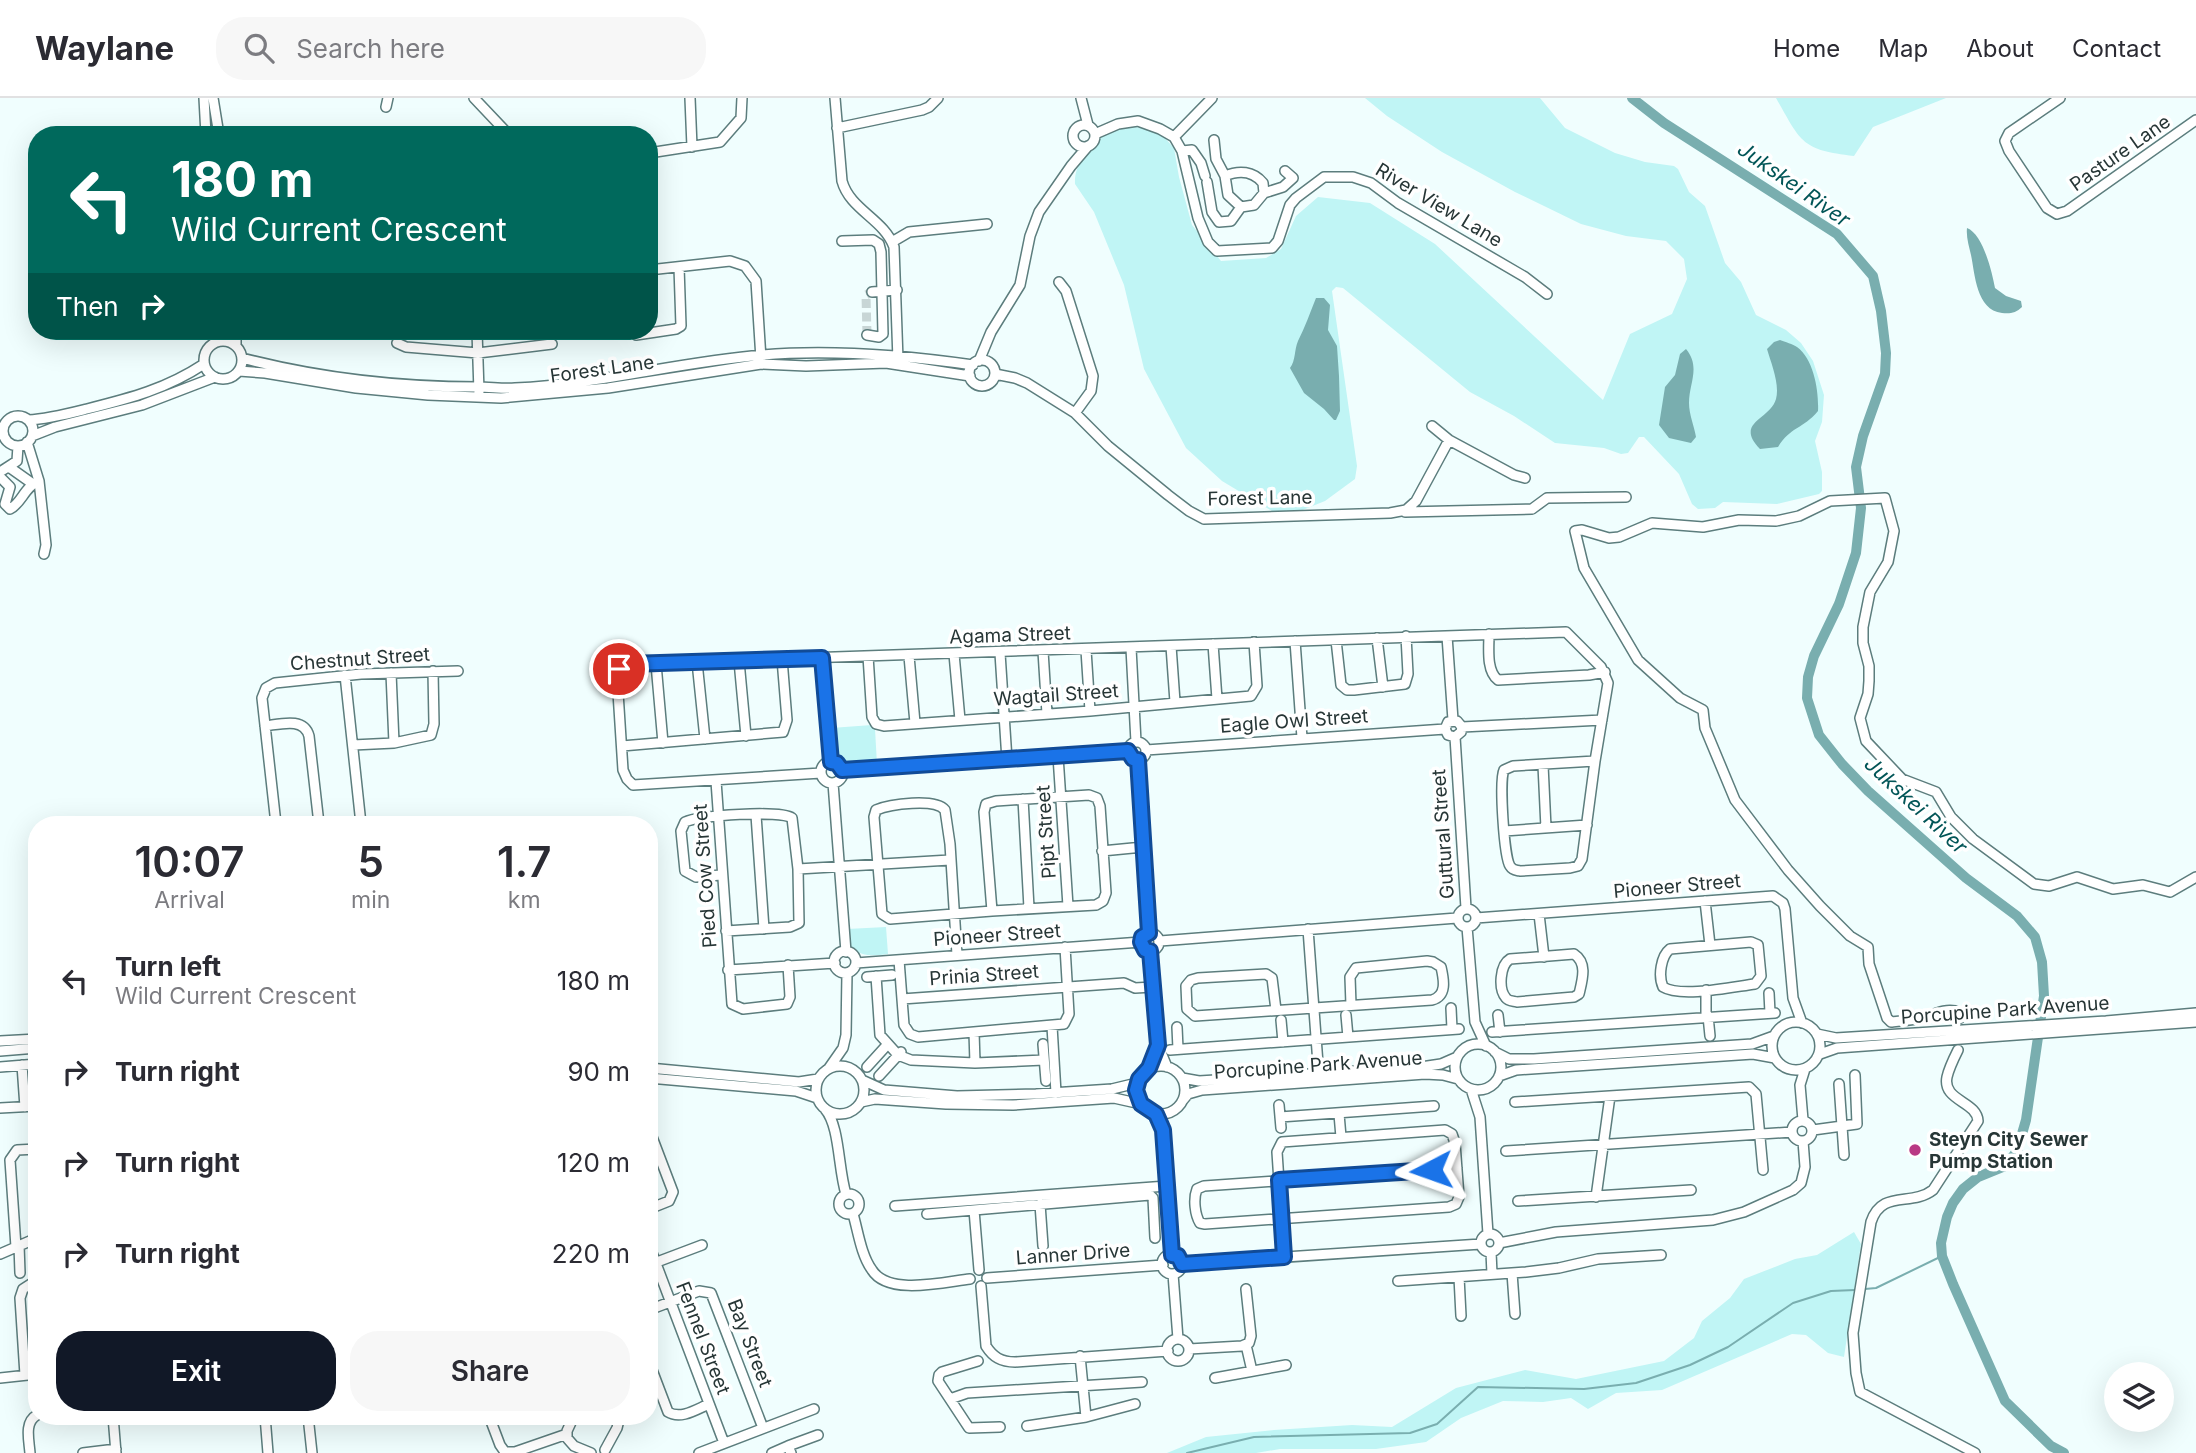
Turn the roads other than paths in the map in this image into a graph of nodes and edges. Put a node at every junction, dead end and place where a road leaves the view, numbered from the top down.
1 (204, 98) edge
2 (213, 98) edge
3 (474, 98) edge
4 (690, 98) edge
5 (742, 98) edge
6 (835, 98) edge
7 (937, 98) edge
8 (1212, 98) edge
9 (2060, 98) edge
10 (1082, 99) edge
11 (2196, 120) edge
12 (206, 126) edge
13 (218, 126) edge
14 (500, 126) edge
15 (1083, 126) junction
16 (837, 128) junction
17 (1095, 134) junction
18 (1174, 137) junction
19 (1214, 140) dead end
20 (1075, 142) junction
21 (1088, 146) junction
22 (692, 147) junction
23 (658, 151) edge
24 (1182, 151) junction
25 (1073, 164) junction
26 (1285, 172) dead end
27 (1225, 176) junction
28 (1264, 193) junction
29 (1241, 206) junction
30 (987, 224) dead end
31 (842, 241) dead end
32 (892, 242) junction
33 (679, 267) junction
34 (658, 269) edge
35 (1059, 282) dead end
36 (897, 290) junction
37 (883, 291) junction
38 (872, 292) dead end
39 (1547, 294) dead end
40 (658, 332) edge
41 (867, 335) dead end
42 (236, 340) edge
43 (477, 340) edge
44 (222, 341) joint
45 (987, 341) junction
46 (397, 343) dead end
47 (552, 344) dead end
48 (236, 346) junction
49 (478, 353) junction
50 (242, 358) junction
51 (761, 359) junction
52 (898, 360) junction
53 (976, 363) junction
54 (204, 364) junction
55 (991, 364) junction
56 (260, 368) junction
57 (239, 371) junction
58 (995, 374) junction
59 (970, 376) junction
60 (215, 377) junction
61 (479, 391) junction
62 (1075, 413) junction
63 (28, 420) junction
64 (1432, 426) dead end
65 (2, 427) edge
66 (1449, 440) junction
67 (17, 442) edge
68 (9, 467) junction
69 (0, 475) edge
70 (1525, 478) dead end
71 (36, 483) junction
72 (1626, 497) dead end
73 (1400, 512) junction
74 (44, 554) dead end
75 (1489, 634) junction
76 (1406, 636) junction
77 (1447, 636) junction
78 (1377, 638) junction
79 (1336, 639) junction
80 (1295, 641) junction
81 (1254, 642) junction
82 (1213, 644) junction
83 (1171, 646) junction
84 (1131, 648) junction
85 (1086, 650) junction
86 (1043, 651) junction
87 (1000, 653) junction
88 (954, 654) junction
89 (867, 656) junction
90 (909, 656) junction
91 (822, 658) junction
92 (782, 659) junction
93 (739, 661) junction
94 (697, 662) junction
95 (656, 664) junction
96 (433, 671) junction
97 (458, 671) dead end
98 (1605, 672) junction
99 (391, 673) junction
100 (345, 675) junction
101 (1383, 687) junction
102 (1217, 699) junction
103 (1175, 702) junction
104 (1135, 707) junction
105 (1090, 711) junction
106 (1047, 714) junction
107 (1003, 717) junction
108 (960, 720) junction
109 (1453, 720) junction
110 (1602, 720) junction
111 (915, 723) junction
112 (265, 726) junction
113 (1462, 727) junction
114 (1445, 729) junction
115 (746, 736) junction
116 (1455, 737) junction
117 (1302, 738) junction
118 (705, 739) junction
119 (1136, 741) junction
120 (394, 743) junction
121 (663, 743) junction
122 (353, 746) junction
123 (622, 746) junction
124 (1146, 750) junction
125 (1128, 751) junction
126 (1058, 756) junction
127 (1007, 760) junction
128 (1138, 760) junction
129 (1595, 761) junction
130 (831, 762) junction
131 (1543, 765) junction
132 (842, 770) junction
133 (821, 773) junction
134 (716, 780) junction
135 (833, 783) junction
136 (1061, 797) junction
137 (1023, 799) junction
138 (756, 815) junction
139 (275, 816) edge
140 (318, 816) edge
141 (360, 816) edge
142 (718, 817) junction
143 (1587, 825) junction
144 (1546, 828) junction
145 (1504, 831) junction
146 (1143, 848) junction
147 (1102, 851) junction
148 (950, 860) junction
149 (878, 864) junction
150 (838, 867) junction
151 (799, 869) junction
152 (721, 875) junction
153 (2196, 877) edge
154 (1705, 901) junction
155 (1068, 906) junction
156 (1029, 908) junction
157 (1466, 908) junction
158 (992, 911) junction
159 (1539, 914) junction
160 (953, 915) junction
161 (1457, 918) junction
162 (1476, 918) junction
163 (1467, 927) junction
164 (764, 929) junction
165 (1308, 929) junction
166 (726, 931) junction
167 (1149, 933) junction
168 (1160, 941) junction
169 (1141, 942) junction
170 (1710, 945) junction
171 (1065, 947) junction
172 (1150, 951) junction
173 (846, 952) junction
174 (957, 956) junction
175 (1544, 957) junction
176 (899, 960) junction
177 (835, 962) junction
178 (856, 963) junction
179 (788, 965) junction
180 (728, 970) junction
181 (847, 973) junction
182 (892, 975) dead end
183 (1068, 987) junction
184 (1153, 987) junction
185 (1706, 992) junction
186 (1769, 993) dead end
187 (1794, 998) junction
188 (902, 999) junction
189 (1352, 1004) junction
190 (1314, 1007) junction
191 (1451, 1008) dead end
192 (1276, 1010) junction
193 (2196, 1013) edge
194 (1346, 1015) dead end
195 (1498, 1015) dead end
196 (1708, 1017) junction
197 (1960, 1018) dead end
198 (1281, 1020) dead end
199 (1475, 1022) junction
200 (2196, 1022) edge
201 (1802, 1023) junction
202 (2108, 1024) junction
203 (1785, 1025) junction
204 (1052, 1026) junction
205 (1177, 1027) dead end
206 (974, 1032) junction
207 (1817, 1034) junction
208 (1971, 1034) junction
209 (1710, 1036) dead end
210 (1348, 1037) junction
211 (1774, 1037) junction
212 (28, 1039) edge
213 (1316, 1039) junction
214 (0, 1041) edge
215 (1283, 1042) junction
216 (1043, 1044) dead end
217 (887, 1045) junction
218 (1158, 1045) junction
219 (1486, 1046) junction
220 (1467, 1047) junction
221 (843, 1048) junction
222 (28, 1049) edge
223 (1958, 1050) dead end
224 (0, 1051) edge
225 (1495, 1052) junction
226 (900, 1053) junction
227 (1820, 1054) junction
228 (1457, 1058) junction
229 (1775, 1058) junction
230 (1044, 1060) junction
231 (975, 1063) junction
232 (1318, 1064) dead end
233 (22, 1065) junction
234 (28, 1065) edge
235 (1167, 1066) junction
236 (0, 1067) edge
237 (867, 1067) dead end
238 (851, 1068) junction
239 (1149, 1068) junction
240 (658, 1069) edge
241 (828, 1069) junction
242 (1805, 1069) junction
243 (1792, 1070) junction
244 (1855, 1075) dead end
245 (879, 1076) dead end
246 (1499, 1076) junction
247 (1182, 1078) junction
248 (658, 1079) edge
249 (818, 1079) junction
250 (1458, 1079) junction
251 (862, 1080) junction
252 (1046, 1081) dead end
253 (1138, 1083) junction
254 (1839, 1084) dead end
255 (1800, 1085) junction
256 (1490, 1087) junction
257 (1471, 1090) junction
258 (1056, 1093) junction
259 (1609, 1096) junction
260 (817, 1098) junction
261 (1183, 1100) junction
262 (861, 1102) junction
263 (1515, 1102) dead end
264 (1141, 1104) junction
265 (1279, 1105) dead end
266 (1434, 1106) dead end
267 (25, 1107) junction
268 (28, 1107) edge
269 (0, 1108) edge
270 (825, 1109) junction
271 (851, 1112) junction
272 (1169, 1113) junction
273 (1156, 1114) junction
274 (1339, 1114) junction
275 (1280, 1117) junction
276 (1480, 1117) junction
277 (1803, 1120) junction
278 (1842, 1127) junction
279 (1281, 1128) dead end
280 (1163, 1130) junction
281 (1813, 1130) junction
282 (1792, 1132) junction
283 (837, 1133) junction
284 (1760, 1133) junction
285 (1341, 1137) junction
286 (1803, 1141) junction
287 (1603, 1143) junction
288 (28, 1149) edge
289 (1506, 1151) dead end
290 (658, 1152) edge
291 (1844, 1155) dead end
292 (1457, 1168) junction
293 (1763, 1170) dead end
294 (1279, 1180) junction
295 (1167, 1186) junction
296 (1690, 1190) dead end
297 (846, 1194) junction
298 (1596, 1197) junction
299 (1518, 1201) dead end
300 (1040, 1204) junction
301 (658, 1206) edge
302 (895, 1206) dead end
303 (974, 1210) junction
304 (852, 1213) junction
305 (927, 1214) dead end
306 (1281, 1219) junction
307 (1488, 1234) junction
308 (1155, 1238) dead end
309 (28, 1242) edge
310 (1499, 1243) junction
311 (1481, 1244) junction
312 (702, 1245) dead end
313 (18, 1246) junction
314 (1043, 1246) dead end
315 (1491, 1252) junction
316 (0, 1254) edge
317 (1172, 1255) junction
318 (1661, 1255) dead end
319 (1284, 1257) junction
320 (658, 1262) edge
321 (1182, 1264) junction
322 (1163, 1265) junction
323 (979, 1270) junction
324 (20, 1273) dead end
325 (1512, 1273) junction
326 (1173, 1274) junction
327 (1492, 1274) junction
328 (658, 1275) edge
329 (1459, 1277) junction
330 (987, 1278) junction
331 (970, 1279) junction
332 (1398, 1281) dead end
333 (28, 1286) edge
334 (981, 1286) junction
335 (1246, 1289) dead end
336 (671, 1302) junction
337 (658, 1307) edge
338 (1515, 1314) dead end
339 (1461, 1316) dead end
340 (1178, 1339) junction
341 (1246, 1345) junction
342 (1189, 1349) junction
343 (1168, 1351) junction
344 (1080, 1356) junction
345 (978, 1361) dead end
346 (1286, 1365) dead end
347 (1252, 1371) junction
348 (25, 1375) junction
349 (28, 1375) edge
350 (0, 1378) edge
351 (1214, 1378) dead end
352 (1142, 1382) dead end
353 (1083, 1385) junction
354 (658, 1386) edge
355 (950, 1399) junction
356 (709, 1404) junction
357 (1135, 1404) dead end
358 (814, 1409) dead end
359 (1086, 1417) junction
360 (28, 1425) edge
361 (114, 1425) edge
362 (266, 1425) edge
363 (309, 1425) edge
364 (494, 1425) edge
365 (570, 1425) edge
366 (618, 1425) edge
367 (1027, 1426) dead end
368 (1000, 1427) dead end
369 (764, 1428) junction
370 (566, 1434) junction
371 (818, 1435) dead end
372 (724, 1443) junction
373 (790, 1449) edge
374 (116, 1451) edge
375 (607, 1452) edge
376 (30, 1453) edge
377 (83, 1453) edge
378 (268, 1453) edge
379 (312, 1453) edge
380 (592, 1453) edge
381 (699, 1453) edge
382 (772, 1453) edge
383 (1975, 1453) edge

1 - 12 street
2 - 13 street
3 - 14 street
4 - 22 street
5 - 22 street
6 - 16 street
7 - 16 street
8 - 18 street
9 - 11 street, Pasture Lane
10 - 15 street
15 - 17 street
15 - 20 street
16 - 32 street
17 - 18 street
17 - 21 street
18 - 24 street, River View Lane
19 - 27 street
20 - 21 street
20 - 25 street
21 - 25 street
22 - 23 street
24 - 29 street
24 - 39 street, River View Lane
25 - 45 street
26 - 28 street
27 - 28 street
27 - 29 street
28 - 29 street
30 - 32 street
31 - 37 street
32 - 36 street
33 - 34 street
33 - 40 street
33 - 51 street
35 - 62 street
36 - 37 street
36 - 52 street
37 - 38 street
37 - 41 street
42 - 48 street
43 - 49 street
44 - 48 street
44 - 54 street
45 - 53 street
45 - 55 street
46 - 49 street
47 - 49 street
48 - 50 street
49 - 61 street
50 - 56 street, Forest Lane
50 - 57 street
51 - 52 street, Forest Lane
51 - 61 street, Forest Lane
52 - 53 street, Forest Lane
52 - 59 street, Forest Lane
53 - 55 street
53 - 59 street
54 - 60 street
54 - 63 street
55 - 58 street
56 - 57 street, Forest Lane
56 - 61 street, Forest Lane
57 - 60 street
58 - 59 street
58 - 62 street, Forest Lane
60 - 67 street
62 - 73 street, Forest Lane
63 - 65 street
63 - 67 street
64 - 66 street
65 - 67 street
66 - 70 street
66 - 73 street
67 - 68 street
67 - 71 street
68 - 69 street
68 - 71 street
69 - 71 street
71 - 74 street
72 - 73 street, Forest Lane
75 - 77 street, Agama Street
75 - 98 street, Agama Street
75 - 98 street
76 - 77 street, Agama Street
76 - 78 street, Agama Street
76 - 101 street
77 - 109 street
78 - 79 street, Agama Street
78 - 101 street
79 - 80 street, Agama Street
79 - 101 street
80 - 81 street, Agama Street
80 - 117 street
81 - 82 street, Agama Street
81 - 102 street, Wagtail Street
82 - 83 street, Agama Street
82 - 102 street
83 - 84 street, Agama Street
83 - 103 street
84 - 85 street, Agama Street
84 - 104 street
85 - 86 street, Agama Street
85 - 105 street
86 - 87 street, Agama Street
86 - 106 street
87 - 88 street, Agama Street
87 - 107 street
88 - 90 street, Agama Street
88 - 108 street
89 - 90 street, Agama Street
89 - 91 street, Agama Street
89 - 111 street, Wagtail Street
90 - 111 street
91 - 92 street, Agama Street
91 - 130 street
92 - 93 street, Agama Street
92 - 115 street
93 - 94 street, Agama Street
93 - 115 street
94 - 95 street, Agama Street
94 - 118 street
95 - 121 street
95 - 123 street, Agama Street
96 - 97 street, Chestnut Street
96 - 99 street, Chestnut Street
96 - 120 street
98 - 110 street
99 - 100 street, Chestnut Street
99 - 120 street
100 - 112 street, Chestnut Street
100 - 122 street
102 - 103 street, Wagtail Street
103 - 104 street, Wagtail Street
104 - 105 street, Wagtail Street
104 - 119 street
105 - 106 street, Wagtail Street
106 - 107 street, Wagtail Street
107 - 108 street, Wagtail Street
107 - 127 street
108 - 111 street, Wagtail Street
109 - 113 street
109 - 114 street
110 - 113 street
110 - 129 street
112 - 139 street
112 - 140 street
113 - 116 street
114 - 116 street
114 - 117 street, Eagle Owl Street
115 - 118 street
116 - 157 street, Guttural Street
117 - 124 street, Eagle Owl Street
118 - 121 street
119 - 124 street
119 - 125 street
120 - 122 street
121 - 123 street
122 - 141 street
123 - 134 street, Agama Street
124 - 128 street
125 - 126 street
125 - 128 street
126 - 127 street
126 - 136 street, Pipt Street
127 - 132 street
128 - 146 street
129 - 131 street
129 - 143 street
130 - 132 street
130 - 133 street
131 - 144 street
131 - 145 street
132 - 135 street
133 - 134 street, Agama Street
133 - 135 street
134 - 142 street, Pied Cow Street
135 - 150 street
136 - 137 street
136 - 147 street
136 - 155 street, Pipt Street
137 - 156 street
137 - 158 street
138 - 142 street
138 - 151 street
138 - 164 street
142 - 152 street, Pied Cow Street
142 - 152 street
143 - 144 street
143 - 145 street
144 - 145 street
146 - 147 street
146 - 167 street
147 - 155 street
148 - 149 street
148 - 149 street
148 - 160 street
149 - 150 street
149 - 160 street
150 - 151 street
150 - 173 street
151 - 164 street
152 - 166 street, Pied Cow Street
153 - 197 street
154 - 159 street, Pioneer Street
154 - 170 street
154 - 187 street, Pioneer Street
155 - 156 street
156 - 158 street
157 - 161 street
157 - 162 street
158 - 160 street
159 - 162 street, Pioneer Street
159 - 175 street
160 - 174 street
161 - 163 street
161 - 165 street
162 - 163 street
163 - 199 street
164 - 166 street
165 - 168 street
165 - 190 street
166 - 180 street, Pied Cow Street
167 - 168 street
167 - 169 street
168 - 172 street
169 - 171 street, Pioneer Street
169 - 172 street
170 - 185 street
170 - 185 street
171 - 174 street, Pioneer Street
171 - 183 street
172 - 184 street
173 - 177 street
173 - 178 street
174 - 176 street, Pioneer Street
175 - 175 street
176 - 178 street, Pioneer Street
176 - 188 street
177 - 179 street
177 - 181 street
178 - 181 street
179 - 180 street
179 - 180 street, Pied Cow Street
181 - 221 street
182 - 217 street
183 - 184 street, Prinia Street
183 - 188 street, Prinia Street
183 - 204 street
184 - 218 street
185 - 196 street
186 - 196 street
187 - 201 street
187 - 203 street
188 - 206 street
189 - 189 street
189 - 190 street
190 - 192 street
190 - 213 street
191 - 210 street
192 - 192 street
193 - 202 street, Porcupine Park Avenue
194 - 210 street
195 - 196 street
196 - 209 street
198 - 215 street
199 - 219 street
199 - 220 street
200 - 202 street, Porcupine Park Avenue
201 - 203 street
201 - 207 street
202 - 208 street, Porcupine Park Avenue
203 - 211 street
204 - 206 street
204 - 258 street
205 - 215 street
206 - 231 street
207 - 208 street, Porcupine Park Avenue
207 - 227 street
208 - 227 street, Porcupine Park Avenue
210 - 213 street
211 - 225 street
211 - 229 street
212 - 214 street
213 - 215 street
213 - 232 street
216 - 230 street
217 - 226 street
217 - 237 street
218 - 235 street
218 - 239 street
219 - 220 street
219 - 225 street
220 - 228 street
221 - 238 street
221 - 241 street
222 - 224 street
223 - 383 street
225 - 246 street
226 - 231 street
226 - 245 street
227 - 242 street
228 - 247 street, Porcupine Park Avenue
228 - 250 street
229 - 243 street
229 - 246 street
230 - 231 street
230 - 252 street
233 - 234 street
233 - 236 street
233 - 267 street
235 - 239 street
235 - 247 street
238 - 241 street
238 - 251 street
239 - 253 street
240 - 249 street
241 - 249 street
242 - 243 street
242 - 255 street
243 - 255 street
244 - 278 street
246 - 256 street
247 - 261 street
248 - 260 street
249 - 260 street
250 - 257 street
250 - 261 street, Porcupine Park Avenue
251 - 258 street
251 - 262 street
253 - 258 street
253 - 264 street
254 - 278 street
255 - 277 street
256 - 257 street
256 - 276 street
257 - 276 street
259 - 263 street
259 - 284 street
259 - 287 street
260 - 270 street
261 - 272 street
262 - 264 street
262 - 271 street
264 - 273 street
265 - 275 street
266 - 274 street
267 - 268 street
267 - 269 street
270 - 271 street
270 - 283 street
271 - 283 street
272 - 273 street
272 - 280 street
273 - 280 street
274 - 275 street
274 - 285 street
275 - 279 street
276 - 307 street
277 - 281 street
277 - 282 street
278 - 281 street
278 - 291 street
280 - 295 street
281 - 286 street
282 - 284 street
282 - 286 street
283 - 297 street
284 - 287 street
284 - 293 street
285 - 292 street
285 - 294 street
286 - 310 street
287 - 289 street
287 - 298 street
288 - 313 street
290 - 301 street
292 - 294 street
292 - 306 street
294 - 306 street
294 - 306 street
295 - 302 street
295 - 317 street
296 - 298 street
297 - 304 street
297 - 304 street
298 - 299 street
300 - 303 street
300 - 308 street
300 - 314 street
303 - 305 street
303 - 323 street
304 - 331 street
306 - 319 street
307 - 310 street
307 - 311 street
309 - 313 street
310 - 315 street
311 - 315 street
311 - 319 street
312 - 320 street
313 - 316 street
313 - 324 street
315 - 327 street
317 - 321 street
317 - 322 street
318 - 325 street
319 - 321 street
321 - 326 street
322 - 326 street
322 - 330 street, Lanner Drive
323 - 330 street
323 - 331 street
325 - 327 street
325 - 338 street
326 - 340 street
327 - 329 street
328 - 336 street, Fennel Street
329 - 332 street
329 - 339 street
330 - 334 street
331 - 334 street
333 - 348 street
334 - 344 street
335 - 341 street
336 - 337 street, Bay Street
336 - 356 street, Fennel Street
336 - 369 street, Bay Street
340 - 342 street
340 - 343 street
341 - 342 street
341 - 347 street
342 - 343 street
343 - 344 street
344 - 353 street
345 - 355 street
346 - 347 street
347 - 351 street
348 - 349 street
348 - 350 street
352 - 353 street
353 - 355 street
353 - 359 street
354 - 356 street
355 - 368 street
356 - 372 street, Fennel Street
357 - 359 street
358 - 369 street
359 - 367 street
360 - 376 street
361 - 374 street
362 - 378 street
363 - 379 street
364 - 370 street
365 - 370 street
366 - 375 street
369 - 372 street
370 - 380 street
371 - 373 street
372 - 381 street
373 - 382 street
374 - 377 street
375 - 380 street

